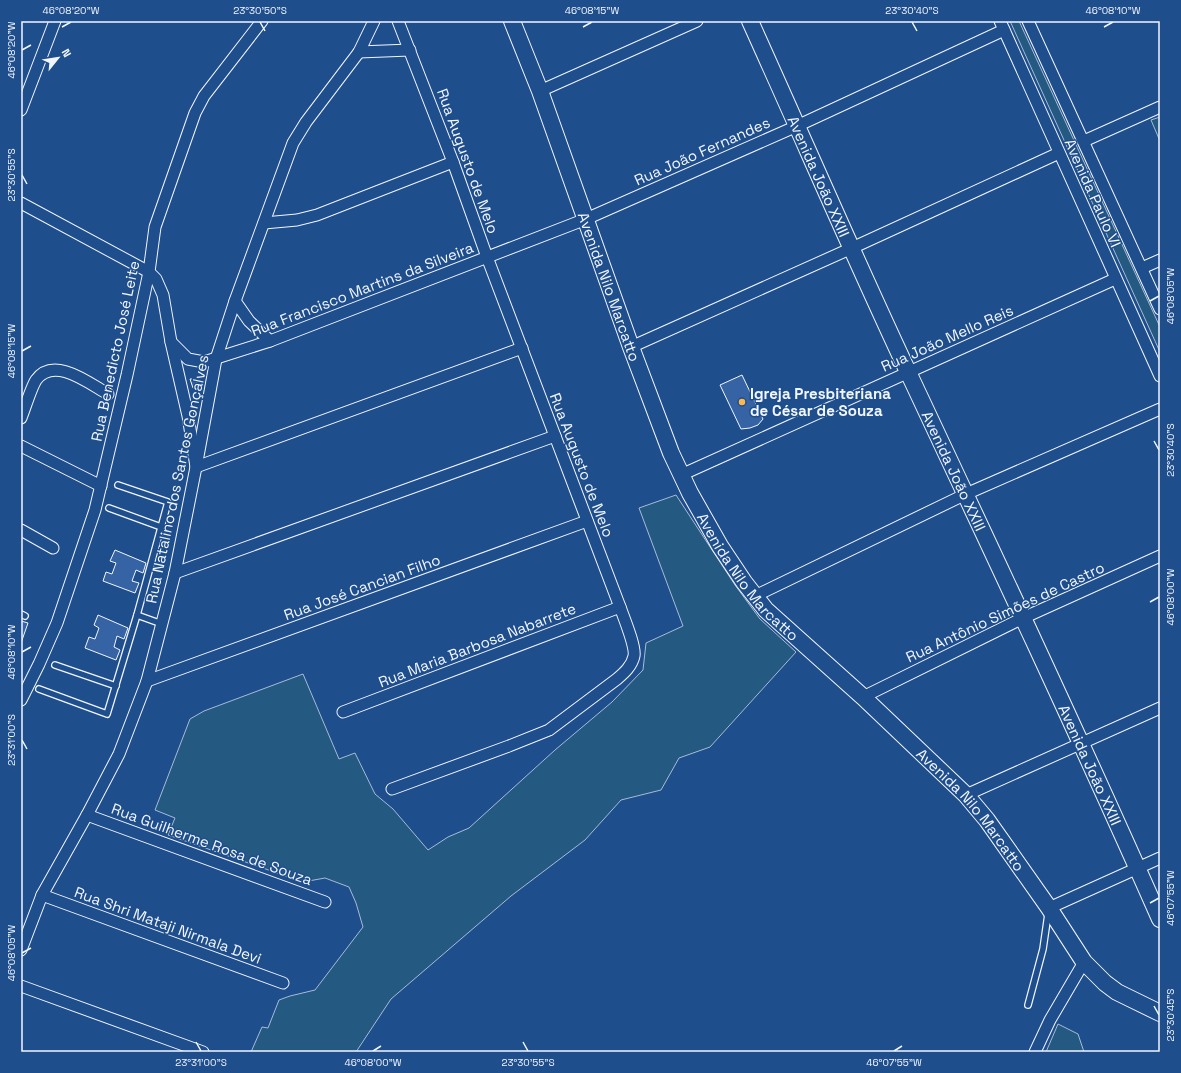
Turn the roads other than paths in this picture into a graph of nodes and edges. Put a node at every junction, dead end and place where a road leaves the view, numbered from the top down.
1 (55, 21) edge
2 (262, 21) edge
3 (374, 21) edge
4 (398, 21) edge
5 (512, 21) edge
6 (697, 21) edge
7 (750, 21) edge
8 (1028, 21) edge
9 (1002, 25) edge
10 (410, 50) junction
11 (360, 52) junction
12 (540, 91) junction
13 (1160, 106) edge
14 (21, 110) edge
15 (797, 126) junction
16 (1084, 141) junction
17 (1059, 153) junction
18 (453, 162) junction
19 (21, 203) edge
20 (586, 219) junction
21 (264, 223) junction
22 (852, 248) junction
23 (487, 257) junction
24 (1160, 260) edge
25 (1142, 268) junction
26 (149, 272) junction
27 (1115, 279) junction
28 (235, 301) junction
29 (1160, 309) edge
30 (270, 341) junction
31 (171, 342) junction
32 (631, 347) junction
33 (522, 348) junction
34 (188, 359) junction
35 (216, 359) junction
36 (179, 372) junction
37 (908, 372) junction
38 (1160, 376) edge
39 (108, 394) dead end
40 (1160, 409) edge
41 (21, 418) edge
42 (555, 436) junction
43 (21, 446) edge
44 (196, 467) junction
45 (681, 475) junction
46 (118, 485) dead end
47 (101, 486) junction
48 (966, 494) junction
49 (109, 508) dead end
50 (587, 521) junction
51 (161, 527) junction
52 (21, 530) edge
53 (53, 548) dead end
54 (1160, 556) edge
55 (175, 573) junction
56 (755, 596) junction
57 (620, 607) junction
58 (137, 615) junction
59 (1023, 618) junction
60 (162, 624) junction
61 (55, 665) dead end
62 (147, 682) junction
63 (116, 686) junction
64 (39, 689) dead end
65 (862, 697) junction
66 (21, 700) edge
67 (1160, 708) edge
68 (343, 712) dead end
69 (1082, 743) junction
70 (392, 789) dead end
71 (966, 796) junction
72 (88, 815) junction
73 (1160, 858) edge
74 (1138, 869) junction
75 (42, 895) junction
76 (325, 902) dead end
77 (1049, 908) junction
78 (1160, 919) edge
79 (21, 950) edge
80 (1084, 962) junction
81 (283, 983) dead end
82 (21, 986) edge
83 (1028, 1005) dead end
84 (1160, 1013) edge
85 (203, 1052) edge
86 (1035, 1052) edge

1 - 14 street
2 - 26 street, Rua Benedicto José Leite
3 - 11 street, Rua Natalino dos Santos Gonçalves
4 - 10 street, Rua Augusto de Melo
5 - 12 street, Avenida Nilo Marcatto
6 - 12 street
7 - 15 street, Avenida João XXIII
8 - 16 street, Avenida Paulo VI
9 - 15 street, Rua João Fernandes
9 - 17 street, Avenida Paulo VI
10 - 11 street
10 - 18 street, Rua Augusto de Melo
11 - 21 street, Rua Natalino dos Santos Gonçalves
12 - 20 street, Avenida Nilo Marcatto
13 - 16 street
15 - 20 street, Rua João Fernandes
15 - 22 street, Avenida João XXIII
16 - 25 street, Avenida Paulo VI
17 - 22 street
17 - 27 street, Avenida Paulo VI
18 - 21 street
18 - 23 street, Rua Augusto de Melo
19 - 26 street
20 - 23 street, Rua Francisco Martins da Silveira
20 - 32 street, Avenida Nilo Marcatto
21 - 28 street, Rua Natalino dos Santos Gonçalves
22 - 32 street
22 - 37 street, Avenida João XXIII
23 - 30 street, Rua Francisco Martins da Silveira
23 - 33 street, Rua Augusto de Melo
24 - 25 street
25 - 29 street, Avenida Paulo VI
26 - 31 street
26 - 47 street, Rua Benedicto José Leite
27 - 37 street, Rua João Mello Reis
27 - 38 street, Avenida Paulo VI
28 - 30 street
28 - 35 street, Rua Natalino dos Santos Gonçalves
30 - 35 street, Rua Francisco Martins da Silveira
31 - 34 street
31 - 36 street
32 - 45 street, Avenida Nilo Marcatto
33 - 42 street, Rua Augusto de Melo
33 - 44 street
34 - 35 street, Rua Francisco Martins da Silveira
34 - 36 street
35 - 44 street, Rua Natalino dos Santos Gonçalves
36 - 44 street
37 - 45 street, Rua João Mello Reis
37 - 48 street, Avenida João XXIII
39 - 41 street
40 - 48 street
42 - 50 street, Rua Augusto de Melo
42 - 55 street
43 - 47 street
44 - 55 street, Rua Natalino dos Santos Gonçalves
45 - 56 street, Avenida Nilo Marcatto
46 - 51 lane
47 - 66 street, Rua Benedicto José Leite
48 - 56 street
48 - 59 street, Avenida João XXIII
49 - 51 lane
50 - 57 street, Rua Augusto de Melo
50 - 62 street, Rua José Cancian Filho
51 - 58 lane
52 - 53 street
54 - 59 street, Rua Antônio Simões de Castro
55 - 60 street, Rua Natalino dos Santos Gonçalves
56 - 65 street, Avenida Nilo Marcatto
57 - 68 street, Rua Maria Barbosa Nabarrete
57 - 70 street, Rua Augusto de Melo
58 - 60 lane
58 - 63 lane
59 - 65 street, Rua Antônio Simões de Castro
59 - 69 street, Avenida João XXIII
60 - 62 street, Rua Natalino dos Santos Gonçalves
61 - 63 lane
62 - 72 street, Rua Natalino dos Santos Gonçalves
63 - 64 lane
65 - 71 street, Avenida Nilo Marcatto
67 - 69 street
69 - 71 street
69 - 74 street, Avenida João XXIII
71 - 77 street, Avenida Nilo Marcatto
72 - 75 street, Rua Natalino dos Santos Gonçalves
72 - 76 street, Rua Guilherme Rosa de Souza
73 - 74 street
74 - 77 street
74 - 78 street, Avenida João XXIII
75 - 79 street, Rua Natalino dos Santos Gonçalves
75 - 81 street, Rua Shri Mataji Nirmala Devi
77 - 80 street, Avenida Nilo Marcatto
77 - 83 lane
80 - 84 street, Avenida Nilo Marcatto
80 - 86 street
82 - 85 street

